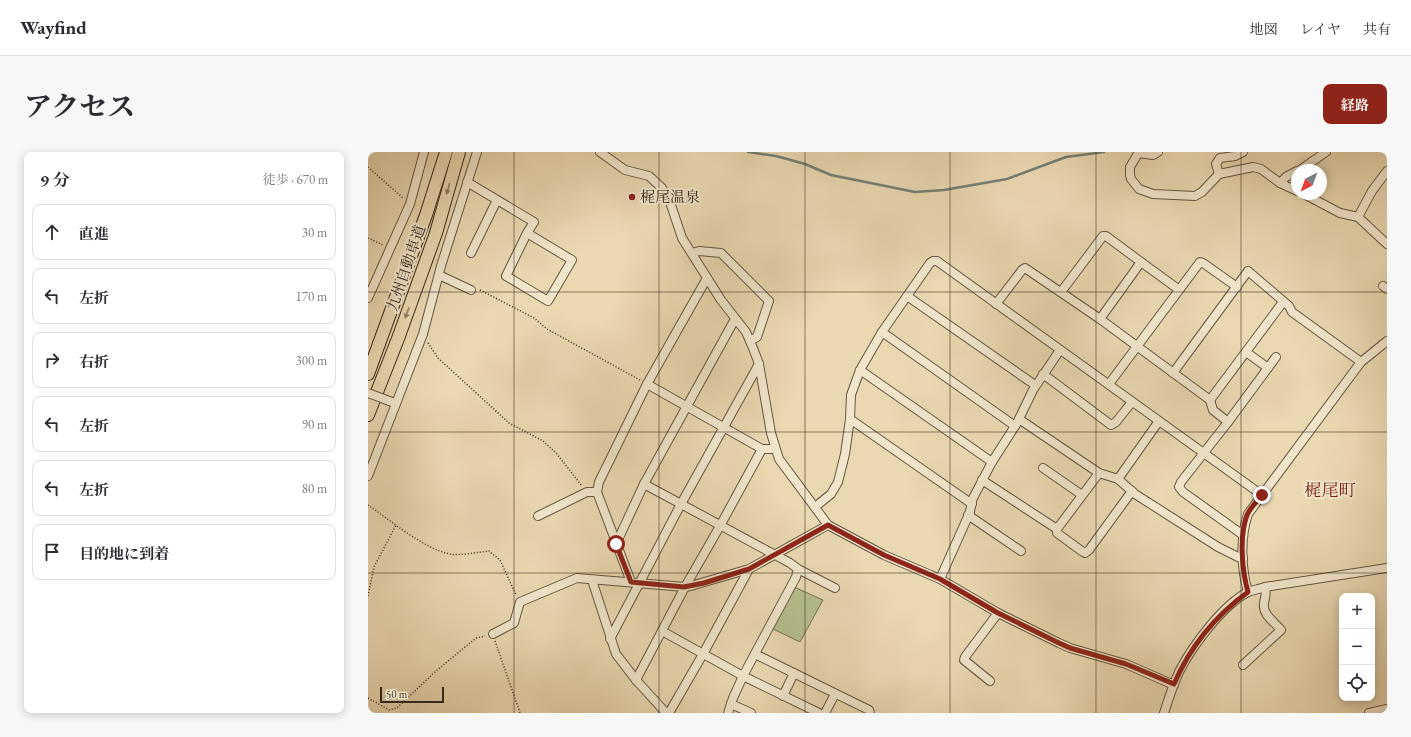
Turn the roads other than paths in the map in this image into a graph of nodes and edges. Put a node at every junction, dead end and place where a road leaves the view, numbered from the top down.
1 (424, 152) edge
2 (446, 152) edge
3 (459, 152) edge
4 (477, 152) edge
5 (600, 152) edge
6 (1139, 152) edge
7 (1158, 152) edge
8 (1243, 152) edge
9 (1326, 152) edge
10 (1309, 164) edge
11 (1387, 171) edge
12 (1219, 174) junction
13 (1291, 175) edge
14 (467, 182) junction
15 (1280, 183) junction
16 (1291, 188) edge
17 (497, 200) junction
18 (1315, 200) edge
19 (1358, 217) junction
20 (527, 233) junction
21 (1387, 244) edge
22 (471, 253) dead end
23 (692, 253) junction
24 (1141, 262) junction
25 (439, 275) junction
26 (707, 278) junction
27 (1236, 287) junction
28 (1178, 289) junction
29 (471, 290) road end
30 (1061, 292) junction
31 (907, 296) junction
32 (368, 298) edge
33 (1283, 302) junction
34 (996, 304) junction
35 (735, 319) junction
36 (1100, 319) junction
37 (882, 332) junction
38 (750, 341) junction
39 (1387, 341) edge
40 (1136, 346) junction
41 (1060, 350) junction
42 (1246, 352) junction
43 (1276, 357) dead end
44 (1362, 362) junction
45 (759, 364) junction
46 (1268, 368) junction
47 (860, 370) junction
48 (1173, 373) junction
49 (368, 374) edge
50 (1043, 374) junction
51 (647, 384) junction
52 (1108, 384) junction
53 (1035, 385) junction
54 (368, 393) edge
55 (1210, 400) junction
56 (1132, 402) junction
57 (394, 403) junction
58 (687, 407) junction
59 (368, 415) edge
60 (850, 418) junction
61 (1159, 421) junction
62 (1017, 422) junction
63 (1228, 422) junction
64 (724, 427) junction
65 (762, 449) junction
66 (775, 449) junction
67 (1204, 453) junction
68 (992, 462) junction
69 (1043, 468) dead end
70 (1099, 473) junction
71 (368, 476) edge
72 (1118, 479) junction
73 (982, 480) junction
74 (644, 484) junction
75 (1132, 491) junction
76 (598, 492) junction
77 (1082, 495) junction
78 (1262, 495) junction
79 (681, 504) junction
80 (972, 504) junction
81 (815, 507) junction
82 (968, 515) junction
83 (538, 516) dead end
84 (828, 525) junction
85 (720, 526) junction
86 (1057, 529) junction
87 (1243, 535) junction
88 (616, 544) junction
89 (1021, 551) dead end
90 (775, 555) junction
91 (1243, 558) junction
92 (1387, 568) edge
93 (749, 569) junction
94 (798, 570) junction
95 (940, 579) junction
96 (592, 580) junction
97 (631, 582) junction
98 (640, 584) junction
99 (684, 587) junction
100 (1266, 587) junction
101 (835, 588) dead end
102 (1248, 592) junction
103 (998, 613) junction
104 (662, 631) junction
105 (493, 634) road end
106 (610, 638) junction
107 (703, 654) junction
108 (755, 654) junction
109 (1243, 665) dead end
110 (794, 673) junction
111 (742, 676) junction
112 (636, 680) junction
113 (990, 682) dead end
114 (1174, 684) junction
115 (835, 694) junction
116 (783, 696) junction
117 (731, 704) junction
118 (1387, 708) edge
119 (668, 713) edge
120 (728, 713) edge
121 (751, 713) edge
122 (819, 713) edge
123 (825, 713) edge
124 (870, 713) edge
125 (1164, 713) edge
126 (1369, 713) edge

1 - 32 street
2 - 49 highway, 九州自動車道
3 -> 59 highway, 九州自動車道
4 - 14 street
5 - 23 street
6 - 7 street
6 - 12 street
8 - 12 street
9 - 10 street
11 - 19 street
12 - 15 street
13 - 15 street
14 - 17 street
14 - 25 street
15 - 16 street
17 - 20 street
17 - 22 street
18 - 19 street
19 - 21 street
20 - 20 street
23 - 26 street
23 - 38 street
24 - 28 street
24 - 30 street
24 - 36 street
25 - 29 street
25 - 57 street
26 - 35 street
26 - 51 street
27 - 28 street
27 - 33 street
27 - 48 street
28 - 40 street
30 - 34 street
30 - 36 street
31 - 34 street
31 - 37 street
31 - 53 street
33 - 42 street
33 - 44 street
34 - 41 street
35 - 38 street
35 - 58 street
36 - 40 street
37 - 47 street
37 - 62 street
38 - 45 street
39 - 44 street
40 - 48 street
40 - 52 street
41 - 50 street
41 - 52 street
42 - 46 street
42 - 55 street
43 - 46 street
44 - 78 street
45 - 64 street
45 - 66 street
46 - 63 street
47 - 60 street
47 - 68 street
48 - 55 street
50 - 53 street
50 - 56 street
51 - 58 street
51 - 76 street
52 - 56 street
53 - 62 street
54 - 57 street, bridge
55 - 63 street
56 - 61 street
57 - 71 street
58 - 64 street
58 - 74 street
60 - 80 street
60 - 81 street
61 - 67 street
61 - 72 street
62 - 68 street
62 - 70 street
63 - 67 street
64 - 65 street
64 - 79 street
65 - 66 street
65 - 85 street
66 - 81 street
67 - 78 street
67 - 87 street
68 - 73 street
69 - 77 street
70 - 72 street
70 - 77 street
72 - 75 street
73 - 80 street
73 - 86 street
74 - 79 street
74 - 88 street
75 - 86 street
75 - 91 street
76 - 83 street
76 - 88 street
77 - 86 street
78 - 87 street
79 - 85 street
79 - 98 street
80 - 82 street
81 - 84 street
82 - 89 street
82 - 95 street
84 - 90 street
84 - 95 street
85 - 90 street
85 - 99 street
87 - 91 street
88 - 97 street
90 - 93 street
90 - 94 street
91 - 102 street
92 - 100 street
93 - 99 street
93 - 107 street
94 - 101 street
94 - 108 street
95 - 103 street
96 - 97 street
96 - 105 street
96 - 106 street
97 - 98 street
98 - 99 street
98 - 106 street
99 - 104 street
100 - 102 street
100 - 109 street
102 - 114 street
103 - 113 street
103 - 114 street
104 - 107 street
104 - 112 street
106 - 112 street
107 - 111 street
107 - 119 street
108 - 110 street
108 - 111 street
110 - 115 street
110 - 116 street
111 - 116 street
111 - 117 street
112 - 119 street
114 - 125 street
115 - 123 street
115 - 124 street
116 - 122 street
117 - 120 street
117 - 121 street
118 - 126 street

